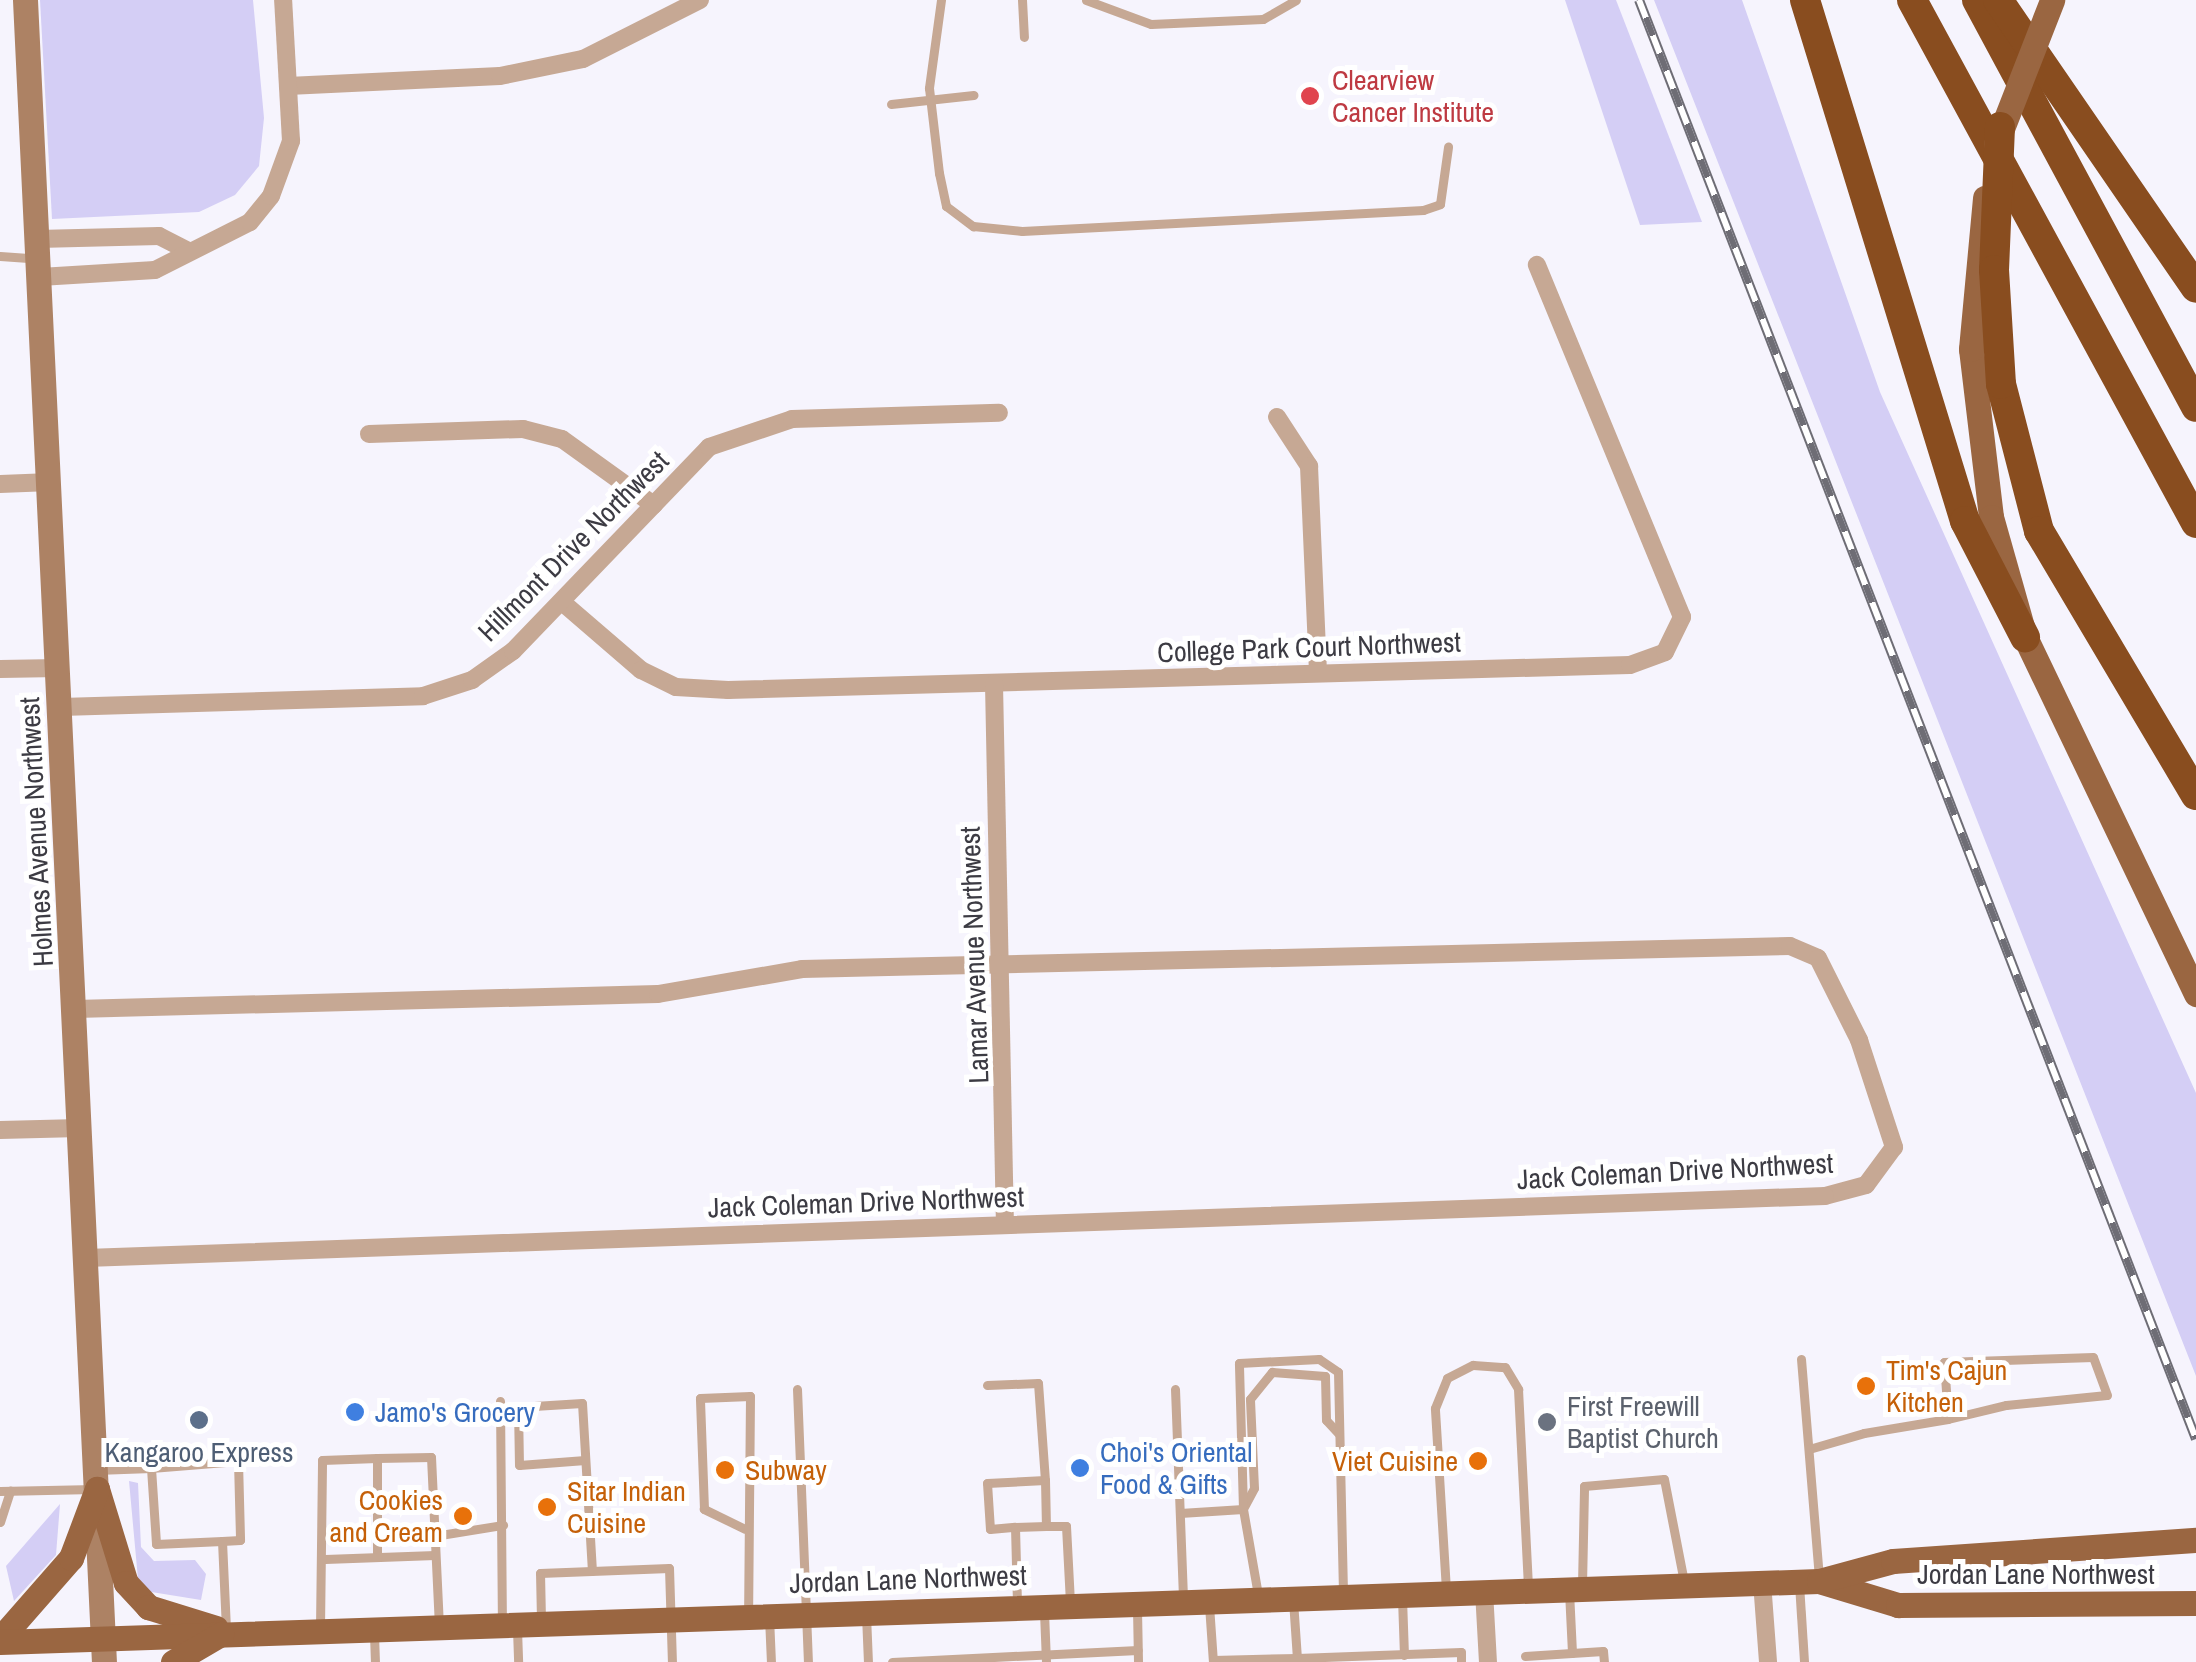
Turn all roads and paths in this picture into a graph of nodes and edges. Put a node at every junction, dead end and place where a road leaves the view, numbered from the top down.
1 (25, 0) edge
2 (283, 0) edge
3 (700, 0) edge
4 (941, 0) edge
5 (1022, 0) edge
6 (1086, 0) edge
7 (1296, 0) edge
8 (1805, 0) edge
9 (1912, 0) edge
10 (1976, 0) edge
11 (1998, 0) edge
12 (2052, 0) edge
13 (679, 6) edge
14 (1024, 37) dead end
15 (288, 86) junction
16 (974, 95) dead end
17 (930, 100) junction
18 (891, 104) dead end
19 (2000, 127) junction
20 (1448, 146) dead end
21 (189, 251) junction
22 (0, 256) edge
23 (39, 258) junction
24 (1537, 266) dead end
25 (2196, 288) edge
26 (2196, 407) edge
27 (999, 414) dead end
28 (1278, 417) dead end
29 (369, 434) dead end
30 (51, 482) junction
31 (0, 484) edge
32 (654, 506) junction
33 (2196, 524) edge
34 (562, 602) junction
35 (2025, 638) junction
36 (59, 668) junction
37 (0, 669) edge
38 (1318, 673) junction
39 (994, 684) junction
40 (60, 707) junction
41 (2196, 794) edge
42 (1002, 970) junction
43 (2196, 994) edge
44 (74, 1010) junction
45 (80, 1128) junction
46 (0, 1130) edge
47 (1005, 1225) junction
48 (86, 1258) junction
49 (1801, 1359) dead end
50 (987, 1385) dead end
51 (797, 1389) dead end
52 (1175, 1389) dead end
53 (500, 1401) dead end
54 (1948, 1419) junction
55 (1339, 1434) junction
56 (1809, 1449) junction
57 (377, 1458) junction
58 (586, 1460) junction
59 (151, 1468) junction
60 (96, 1479) junction
61 (1045, 1480) junction
62 (5, 1491) edge
63 (1243, 1510) junction
64 (1180, 1513) junction
65 (0, 1522) edge
66 (503, 1525) junction
67 (1046, 1526) junction
68 (1015, 1527) junction
69 (745, 1528) junction
70 (434, 1536) junction
71 (2196, 1540) edge
72 (222, 1541) junction
73 (435, 1555) junction
74 (377, 1556) junction
75 (325, 1559) junction
76 (592, 1571) junction
77 (1762, 1582) junction
78 (1809, 1582) junction
79 (1684, 1584) junction
80 (1575, 1588) junction
81 (1528, 1590) junction
82 (1484, 1592) junction
83 (1446, 1594) junction
84 (1402, 1595) junction
85 (1343, 1597) junction
86 (1196, 1598) junction
87 (1292, 1598) junction
88 (1258, 1599) junction
89 (1137, 1601) junction
90 (2196, 1603) edge
91 (1057, 1604) junction
92 (1017, 1605) junction
93 (866, 1611) junction
94 (804, 1612) junction
95 (758, 1614) junction
96 (670, 1616) junction
97 (520, 1621) junction
98 (438, 1624) junction
99 (373, 1626) junction
100 (320, 1628) junction
101 (226, 1631) junction
102 (0, 1642) edge
103 (1138, 1650) junction
104 (104, 1651) edge
105 (1572, 1653) junction
106 (1404, 1655) junction
107 (1525, 1656) dead end
108 (1046, 1658) edge
109 (1296, 1658) junction
110 (940, 1661) edge
111 (1213, 1661) edge
112 (18, 1662) edge
113 (173, 1662) edge
114 (375, 1662) edge
115 (518, 1662) edge
116 (672, 1662) edge
117 (771, 1662) edge
118 (808, 1662) edge
119 (868, 1662) edge
120 (892, 1662) edge
121 (1138, 1662) edge
122 (1462, 1662) edge
123 (1488, 1662) edge
124 (1604, 1662) edge
125 (1768, 1662) edge
126 (1804, 1662) edge

1 - 23 main road, Holmes Avenue Northwest
2 - 15 street
3 - 13 street
4 - 17 lane
5 - 14 lane
6 - 7 lane
8 - 35 highway
9 - 33 highway
10 - 26 highway
11 - 25 highway
12 - 19 main road, bridge
13 - 15 street
15 - 21 street
16 - 17 lane
17 - 18 lane
17 - 20 lane
19 - 35 main road, bridge
19 - 41 highway, bridge
21 - 23 street
21 - 23 street
22 - 23 lane
23 - 30 main road, Holmes Avenue Northwest
24 - 38 street, College Park Court Northwest
27 - 32 street, Hillmont Drive Northwest
28 - 38 street
29 - 32 street
30 - 31 street
30 - 36 main road, Holmes Avenue Northwest
32 - 34 street, Hillmont Drive Northwest
34 - 39 street, College Park Court Northwest
34 - 40 street, Hillmont Drive Northwest
35 - 43 main road
36 - 37 street
36 - 40 main road, Holmes Avenue Northwest
38 - 39 street, College Park Court Northwest
39 - 42 street, Lamar Avenue Northwest
40 - 44 main road, Holmes Avenue Northwest
42 - 44 street, Jack Coleman Drive Northwest
42 - 47 street, Lamar Avenue Northwest
42 - 47 street, Jack Coleman Drive Northwest
44 - 45 main road, Holmes Avenue Northwest
45 - 46 street
45 - 48 main road, Holmes Avenue Northwest
47 - 48 street, Jack Coleman Drive Northwest
48 - 60 main road, Holmes Avenue Northwest
49 - 56 lane
50 - 61 lane
51 - 94 lane
52 - 64 lane
53 - 66 lane
54 - 54 lane
54 - 56 lane
55 - 63 lane
55 - 63 lane
55 - 85 lane
56 - 78 lane
57 - 70 lane
57 - 74 lane
57 - 75 lane
58 - 58 lane
58 - 76 lane
59 - 60 lane
59 - 72 lane
59 - 72 lane
60 - 62 lane
60 - 101 main road
60 - 102 main road
60 - 104 main road, Holmes Avenue Northwest
61 - 67 lane
61 - 68 lane
62 - 65 lane
63 - 64 lane
63 - 88 lane
64 - 86 lane
66 - 70 lane
66 - 97 lane
67 - 68 lane
67 - 91 lane
68 - 92 lane
69 - 69 lane
69 - 95 lane
70 - 73 lane
71 - 78 main road, Jordan Lane Northwest
72 - 101 lane
73 - 74 lane
73 - 98 lane
74 - 75 lane
75 - 100 lane
76 - 96 lane
76 - 97 lane
77 - 78 main road, Jordan Lane Northwest
77 - 79 main road, Jordan Lane Northwest
77 - 125 street
78 - 90 main road, Jordan Lane Northwest
78 - 126 lane
79 - 80 main road, Jordan Lane Northwest
79 - 80 lane
80 - 81 main road, Jordan Lane Northwest
80 - 105 lane
81 - 82 main road, Jordan Lane Northwest
81 - 83 lane
82 - 83 main road, Jordan Lane Northwest
82 - 123 street
83 - 84 main road, Jordan Lane Northwest
84 - 85 main road, Jordan Lane Northwest
84 - 106 lane
85 - 87 main road, Jordan Lane Northwest
86 - 88 main road, Jordan Lane Northwest
86 - 89 main road, Jordan Lane Northwest
86 - 111 lane
87 - 88 main road, Jordan Lane Northwest
87 - 109 lane
89 - 91 main road, Jordan Lane Northwest
89 - 103 lane
91 - 92 main road, Jordan Lane Northwest
91 - 108 lane
92 - 93 main road, Jordan Lane Northwest
93 - 94 main road, Jordan Lane Northwest
93 - 119 lane
94 - 95 main road, Jordan Lane Northwest
94 - 118 lane
95 - 96 main road, Jordan Lane Northwest
95 - 117 lane
96 - 97 main road, Jordan Lane Northwest
96 - 116 lane
97 - 98 main road, Jordan Lane Northwest
97 - 115 lane
98 - 99 main road, Jordan Lane Northwest
99 - 100 main road, Jordan Lane Northwest
99 - 114 lane
100 - 101 main road, Jordan Lane Northwest
101 - 104 main road, Jordan Lane Northwest
101 - 113 main road
102 - 104 main road, Jordan Lane Northwest
102 - 112 main road
103 - 108 lane
103 - 121 lane
105 - 107 lane
105 - 124 lane
106 - 109 lane
106 - 122 lane
108 - 110 lane
109 - 111 lane
110 - 120 lane

